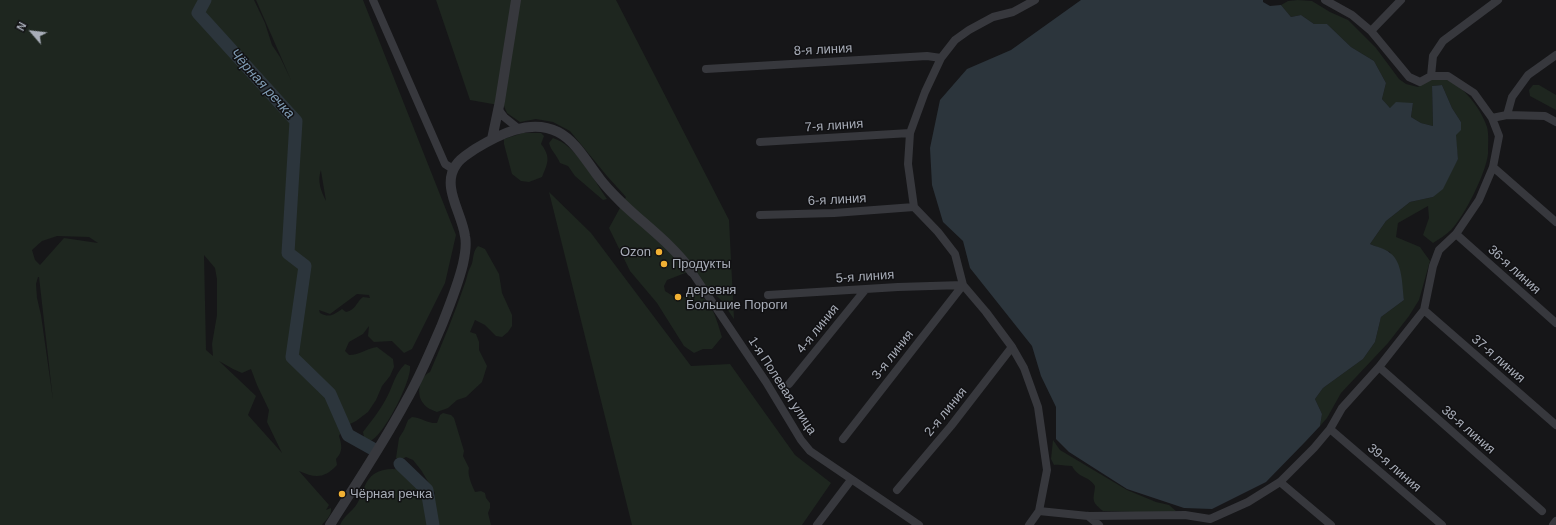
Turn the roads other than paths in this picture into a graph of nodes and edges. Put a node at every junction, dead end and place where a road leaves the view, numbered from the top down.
1 (373, 0) edge
2 (516, 0) edge
3 (1035, 0) edge
4 (1325, 0) edge
5 (1401, 0) edge
6 (1498, 0) edge
7 (1371, 31) junction
8 (1556, 55) edge
9 (941, 58) junction
10 (706, 69) dead end
11 (1431, 76) junction
12 (498, 109) junction
13 (1507, 115) junction
14 (1492, 118) junction
15 (1556, 122) edge
16 (519, 129) junction
17 (910, 133) junction
18 (492, 139) junction
19 (760, 142) dead end
20 (1493, 167) junction
21 (453, 169) junction
22 (914, 207) junction
23 (760, 215) dead end
24 (1556, 222) edge
25 (1456, 234) junction
26 (692, 272) joint
27 (963, 285) junction
28 (865, 290) junction
29 (768, 295) dead end
30 (1424, 310) junction
31 (1556, 323) edge
32 (1012, 347) junction
33 (1379, 367) junction
34 (789, 384) dead end
35 (1556, 425) edge
36 (1330, 429) junction
37 (843, 440) dead end
38 (851, 480) junction
39 (1280, 482) junction
40 (897, 490) dead end
41 (1542, 510) dead end
42 (1039, 511) junction
43 (1088, 516) junction
44 (1210, 519) junction
45 (1556, 521) edge
46 (330, 525) edge
47 (818, 525) edge
48 (919, 525) edge
49 (1029, 525) edge
50 (1099, 525) edge
51 (1217, 525) edge
52 (1331, 525) edge
53 (1442, 525) edge
54 (1553, 525) edge

1 - 21 street
2 - 12 street
3 - 9 street
4 - 7 street
5 - 7 street
6 - 11 street
7 - 11 street
8 - 13 street
9 - 10 street, 8-я линия
9 - 17 street
11 - 14 street
12 - 16 street
12 - 18 street
13 - 14 street
13 - 15 street
14 - 20 street
16 - 18 street
16 - 26 street
17 - 19 street, 7-я линия
17 - 22 street
18 - 21 street
20 - 24 street
20 - 25 street
21 - 46 street
22 - 23 street, 6-я линия
22 - 27 street
25 - 30 street
25 - 31 street, 36-я линия
26 - 38 street, 1-я Полевая улица
27 - 28 street, 5-я линия
27 - 32 street
27 - 37 street, 3-я линия
28 - 29 street, 5-я линия
28 - 34 street, 4-я линия
30 - 33 street
30 - 35 street, 37-я линия
32 - 40 street, 2-я линия
32 - 42 street
33 - 36 street
33 - 41 street, 38-я линия
36 - 39 street
36 - 53 street, 39-я линия
38 - 47 street
38 - 48 street, 1-я Полевая улица
39 - 44 street
39 - 52 street
42 - 43 street
42 - 49 street
43 - 44 street
43 - 50 street
44 - 51 street
45 - 54 street

